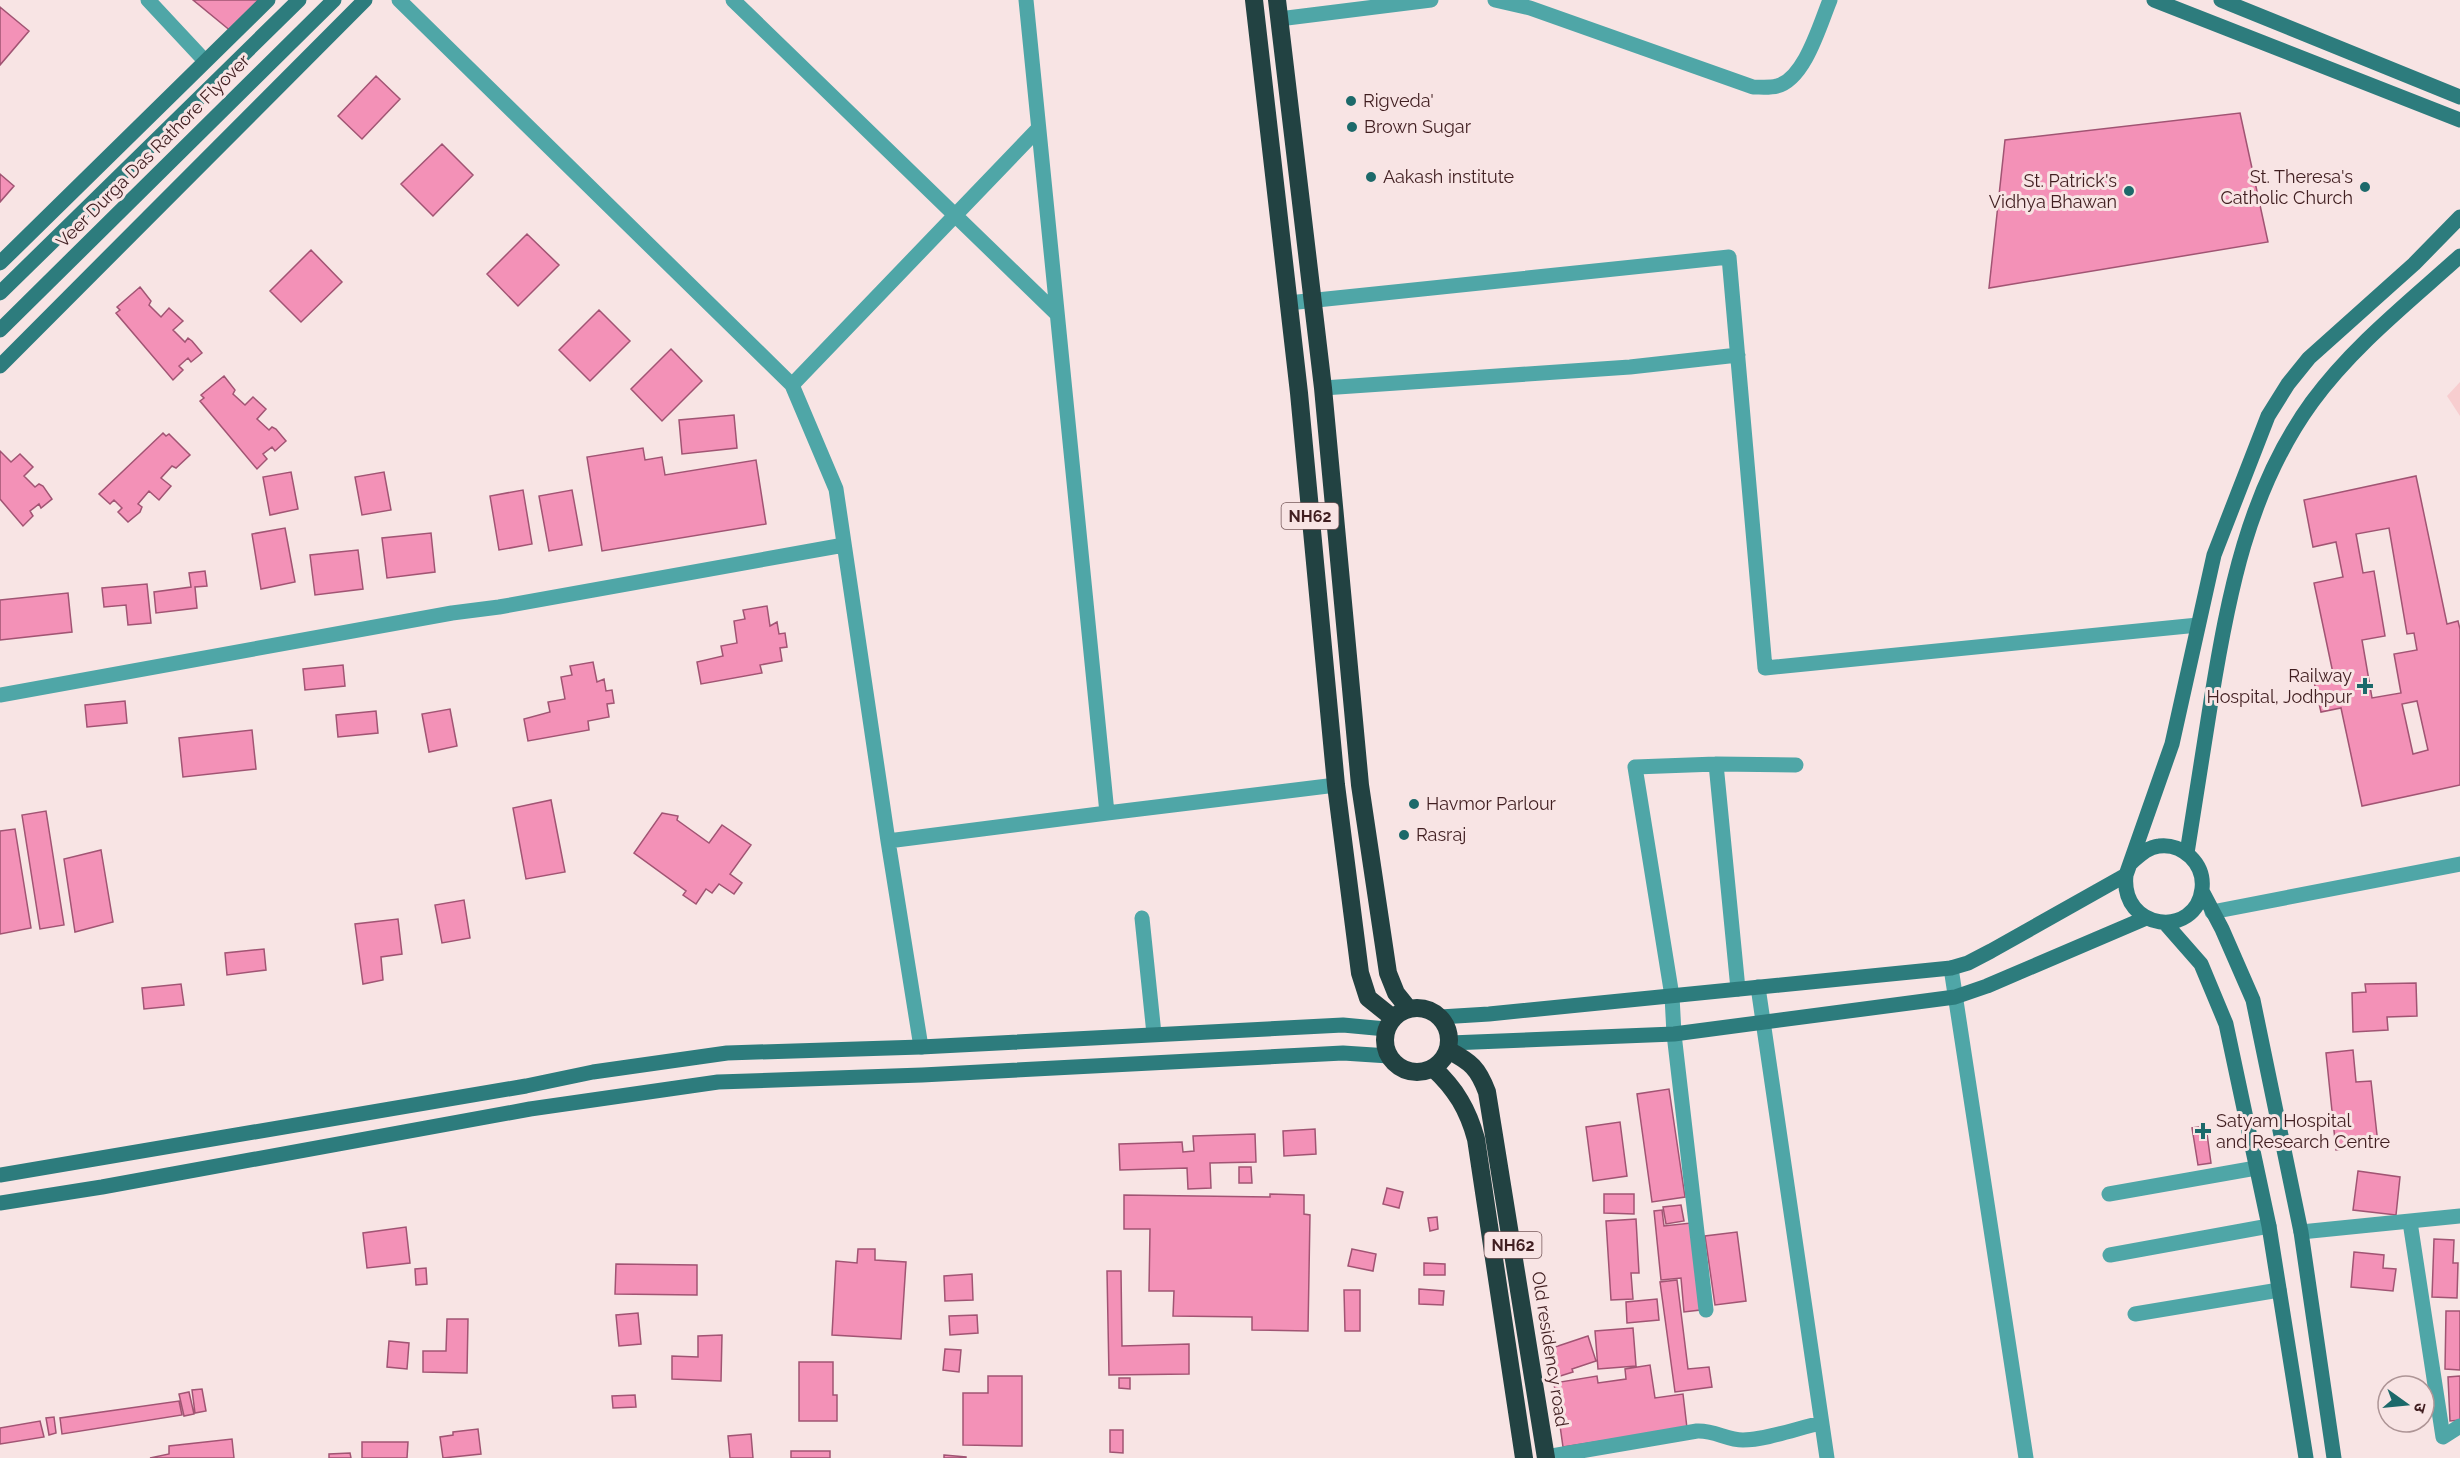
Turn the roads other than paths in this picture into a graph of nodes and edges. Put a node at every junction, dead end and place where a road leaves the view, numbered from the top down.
1 (147, 0) edge
2 (267, 0) edge
3 (299, 0) edge
4 (334, 0) edge
5 (365, 0) edge
6 (399, 0) edge
7 (733, 0) edge
8 (1026, 0) edge
9 (1254, 0) edge
10 (1277, 0) edge
11 (1431, 0) edge
12 (1495, 0) edge
13 (1830, 0) edge
14 (2154, 0) edge
15 (2222, 0) edge
16 (1279, 19) junction
17 (205, 61) junction
18 (2460, 97) edge
19 (2460, 120) edge
20 (1038, 129) junction
21 (955, 216) junction
22 (2460, 217) edge
23 (2460, 256) edge
24 (0, 263) edge
25 (0, 293) edge
26 (1311, 300) junction
27 (1288, 303) junction
28 (1057, 314) junction
29 (0, 330) edge
30 (1738, 355) junction
31 (0, 366) edge
32 (792, 385) junction
33 (1323, 388) junction
34 (844, 545) junction
35 (2198, 625) junction
36 (0, 695) edge
37 (1716, 764) junction
38 (1796, 765) dead end
39 (1336, 785) junction
40 (1107, 813) junction
41 (888, 841) junction
42 (2187, 854) junction
43 (2460, 864) edge
44 (2129, 869) junction
45 (2202, 891) junction
46 (2212, 912) junction
47 (1142, 918) dead end
48 (2146, 918) junction
49 (2164, 923) junction
50 (1951, 968) junction
51 (1758, 987) junction
52 (1738, 989) junction
53 (1672, 996) junction
54 (1955, 997) junction
55 (1408, 1008) junction
56 (1440, 1017) junction
57 (1764, 1023) junction
58 (1389, 1024) junction
59 (1154, 1034) junction
60 (1674, 1034) junction
61 (1449, 1046) junction
62 (921, 1047) junction
63 (1389, 1056) junction
64 (1433, 1068) junction
65 (2256, 1168) junction
66 (0, 1175) edge
67 (2109, 1194) dead end
68 (0, 1203) edge
69 (2460, 1216) edge
70 (2410, 1222) junction
71 (2269, 1226) junction
72 (2301, 1232) junction
73 (2110, 1255) dead end
74 (2279, 1290) junction
75 (1706, 1310) dead end
76 (2135, 1314) dead end
77 (1821, 1423) junction
78 (2460, 1426) edge
79 (1524, 1458) edge
80 (1546, 1458) edge
81 (1827, 1458) edge
82 (2026, 1458) edge
83 (2306, 1458) edge
84 (2334, 1458) edge

1 - 17 street
2 - 17 street
3 - 25 street, Veer Durga Das Rathore Flyover
4 - 29 street, Veer Durga Das Rathore Flyover
5 - 31 street
6 - 32 street
7 - 21 street
8 - 20 street
9 - 27 highway, NH62
10 - 16 highway, NH62
11 - 16 street
12 - 13 street
14 - 19 street
15 - 18 street
16 - 26 highway, NH62
17 - 24 street
20 - 21 street
20 - 28 street
21 - 28 street
21 - 32 street
22 - 35 street
23 - 42 street
26 - 27 street
26 - 30 street
26 - 33 highway, NH62
27 - 39 highway, NH62
28 - 40 street
30 - 33 street
30 - 35 street
32 - 34 street
33 - 55 highway, NH62
34 - 36 street
34 - 41 street
35 - 44 street
37 - 38 street
37 - 52 street
37 - 53 street
39 - 40 street
39 - 58 highway, NH62
40 - 41 street
41 - 62 street
42 - 44 street
42 - 45 street
43 - 46 street
44 - 48 street
44 - 50 street
45 - 46 street
45 - 49 street
46 - 72 street
47 - 59 street
48 - 49 street
48 - 54 street
49 - 65 street
50 - 51 street
50 - 54 street
51 - 52 street
51 - 57 street
52 - 53 street
53 - 56 street
53 - 60 street
54 - 57 street
54 - 82 street
55 - 56 highway
55 - 58 highway
56 - 61 highway
57 - 60 street
57 - 77 street
58 - 59 street
58 - 63 highway
59 - 62 street
60 - 61 street
60 - 75 street
61 - 64 highway
61 - 80 highway, Old residency road / NH62
62 - 66 street
63 - 64 highway
63 - 68 street
64 - 79 highway, NH62
65 - 67 street
65 - 71 street
69 - 70 street
70 - 72 street
70 - 78 street
71 - 73 street
71 - 74 street
72 - 84 street
74 - 76 street
74 - 83 street
77 - 80 street
77 - 81 street

